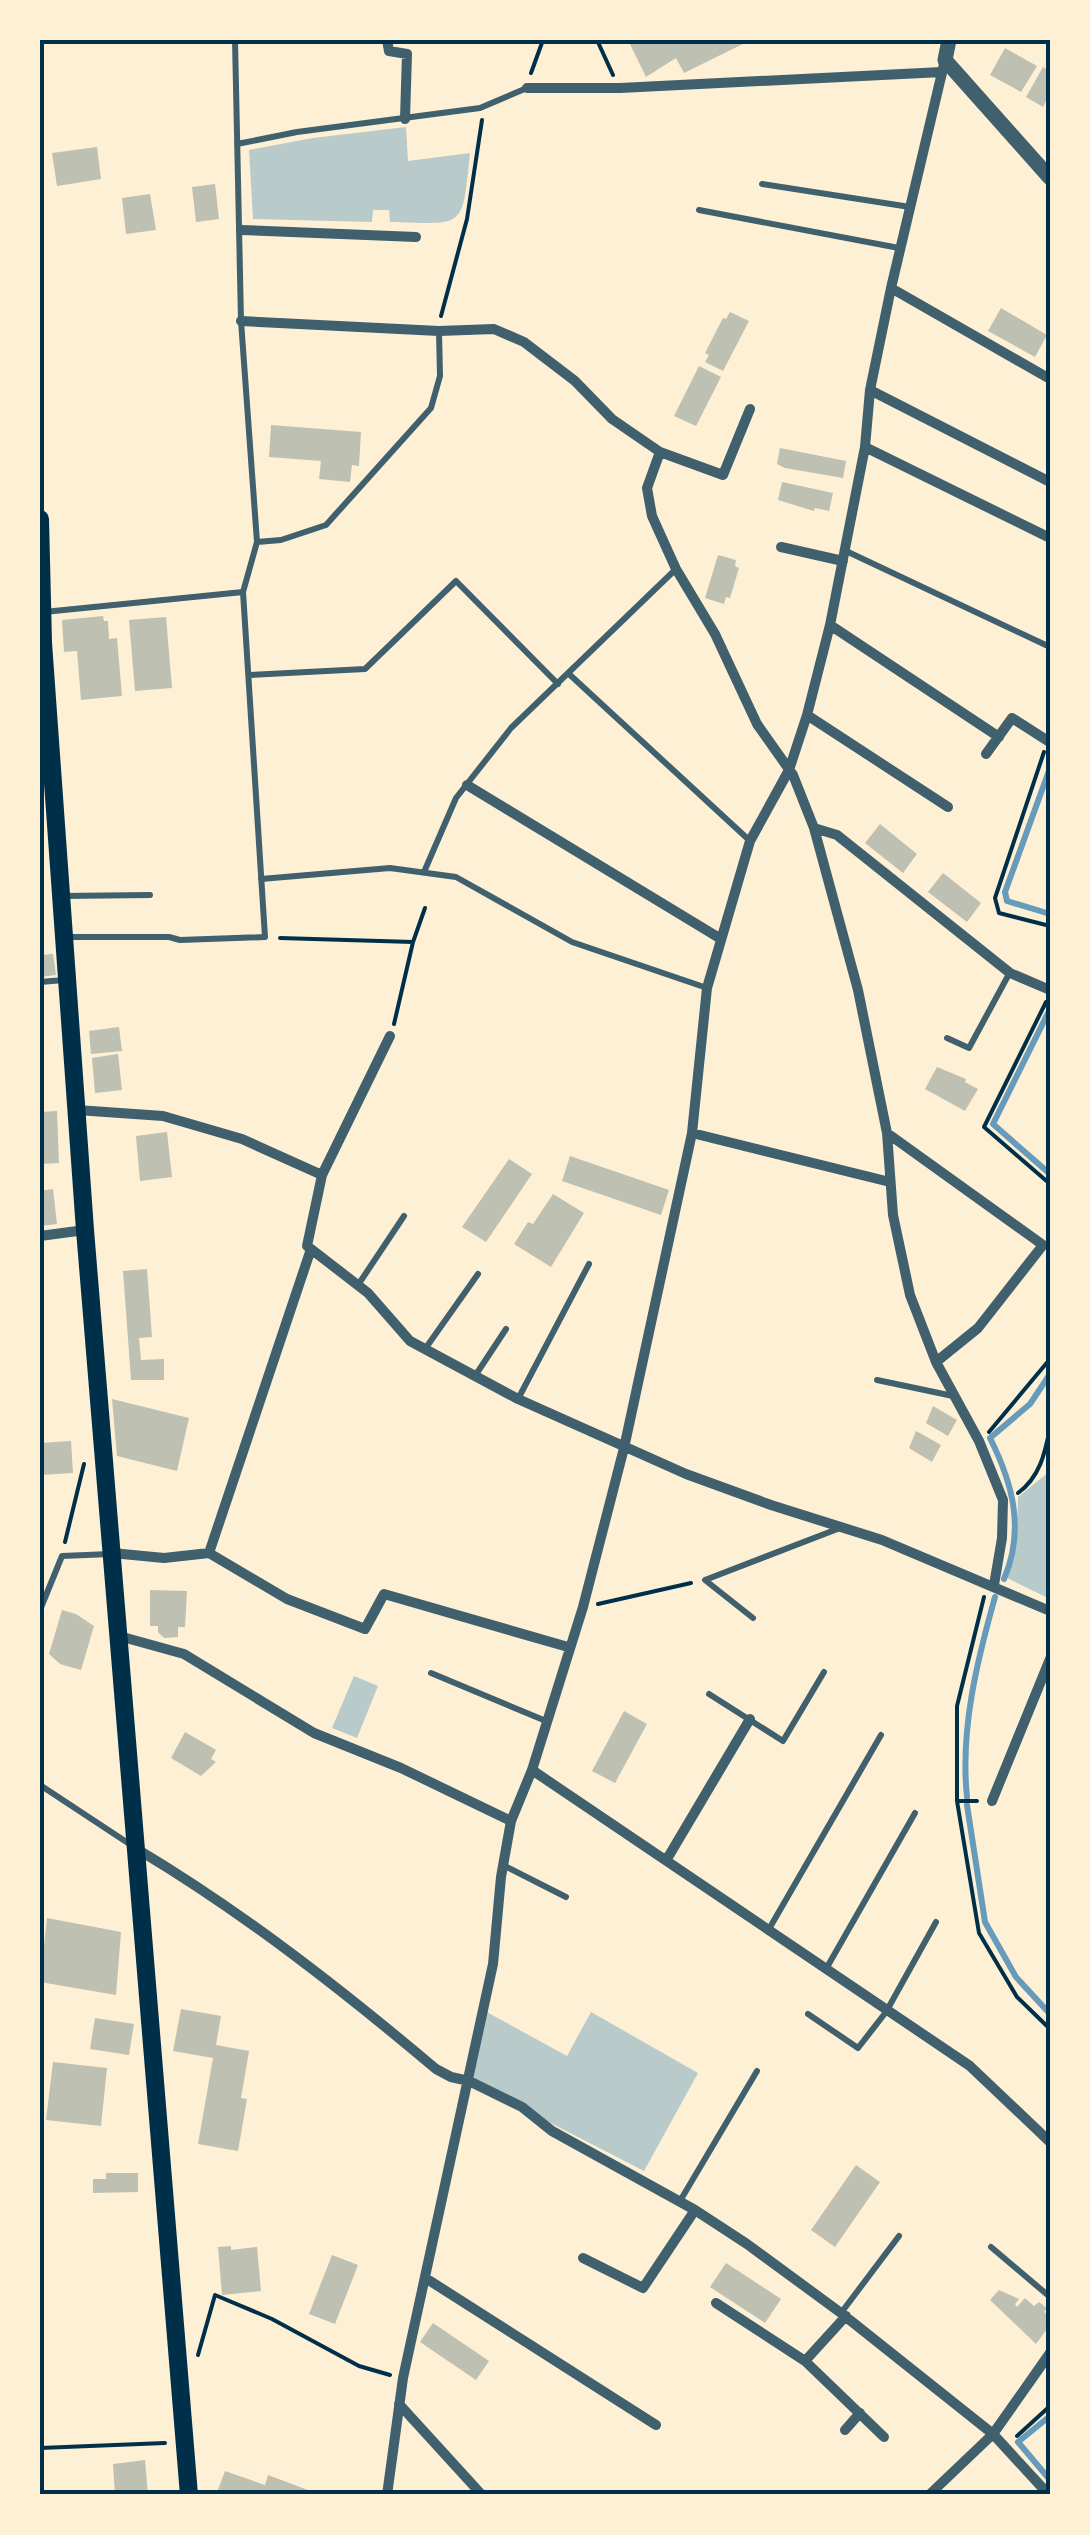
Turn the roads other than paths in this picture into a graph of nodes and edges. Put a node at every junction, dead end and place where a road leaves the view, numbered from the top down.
1 (235, 40) edge
2 (387, 40) edge
3 (948, 40) edge
4 (944, 66) junction
5 (527, 88) joint
6 (405, 119) junction
7 (237, 144) junction
8 (1050, 178) edge
9 (762, 184) dead end
10 (910, 207) junction
11 (699, 210) dead end
12 (240, 230) junction
13 (416, 237) dead end
14 (900, 248) junction
15 (890, 288) junction
16 (241, 321) junction
17 (438, 330) junction
18 (1050, 379) edge
19 (870, 390) junction
20 (750, 409) dead end
21 (865, 448) junction
22 (660, 452) junction
23 (1050, 482) edge
24 (40, 518) edge
25 (1050, 538) edge
26 (256, 542) junction
27 (40, 543) edge
28 (781, 547) dead end
29 (844, 556) junction
30 (676, 569) junction
31 (244, 592) junction
32 (42, 612) edge
33 (830, 625) junction
34 (1050, 647) edge
35 (569, 674) junction
36 (248, 675) junction
37 (558, 684) junction
38 (807, 715) junction
39 (999, 737) junction
40 (1048, 741) edge
41 (986, 754) dead end
42 (789, 770) junction
43 (467, 785) junction
44 (948, 807) dead end
45 (814, 828) junction
46 (750, 841) junction
47 (424, 872) junction
48 (260, 879) junction
49 (150, 895) dead end
50 (60, 896) junction
51 (63, 937) junction
52 (721, 939) junction
53 (1010, 973) junction
54 (66, 980) junction
55 (40, 982) edge
56 (706, 988) junction
57 (1050, 992) edge
58 (390, 1036) road end
59 (948, 1038) dead end
60 (77, 1110) junction
61 (692, 1133) junction
62 (887, 1133) junction
63 (322, 1175) junction
64 (890, 1182) junction
65 (404, 1216) dead end
66 (85, 1230) junction
67 (40, 1236) edge
68 (311, 1249) junction
69 (589, 1264) dead end
70 (478, 1274) dead end
71 (358, 1286) junction
72 (506, 1329) dead end
73 (425, 1350) junction
74 (936, 1362) junction
75 (475, 1377) junction
76 (877, 1380) dead end
77 (954, 1396) junction
78 (518, 1398) junction
79 (624, 1448) junction
80 (842, 1528) junction
81 (209, 1553) junction
82 (112, 1554) junction
83 (991, 1584) junction
84 (40, 1610) edge
85 (1050, 1611) edge
86 (753, 1618) dead end
87 (118, 1636) junction
88 (568, 1647) junction
89 (1050, 1659) edge
90 (824, 1672) dead end
91 (431, 1673) dead end
92 (710, 1694) dead end
93 (750, 1720) junction
94 (548, 1722) junction
95 (880, 1735) dead end
96 (532, 1770) junction
97 (40, 1785) edge
98 (992, 1801) road end
99 (915, 1813) dead end
100 (511, 1821) junction
101 (136, 1849) junction
102 (667, 1860) junction
103 (504, 1865) junction
104 (566, 1897) dead end
105 (936, 1922) dead end
106 (769, 1929) junction
107 (825, 1970) junction
108 (886, 2012) junction
109 (808, 2014) dead end
110 (757, 2071) dead end
111 (469, 2080) junction
112 (1050, 2142) edge
113 (680, 2201) junction
114 (696, 2210) junction
115 (898, 2236) dead end
116 (990, 2247) dead end
117 (583, 2258) dead end
118 (426, 2279) junction
119 (1050, 2297) edge
120 (716, 2303) dead end
121 (843, 2314) junction
122 (1050, 2354) edge
123 (805, 2361) junction
124 (398, 2404) junction
125 (860, 2413) junction
126 (656, 2425) dead end
127 (844, 2430) dead end
128 (993, 2434) junction
129 (884, 2437) dead end
130 (387, 2490) edge
131 (190, 2495) edge
132 (398, 2495) edge
133 (482, 2495) edge
134 (929, 2495) edge
135 (1050, 2495) edge

1 - 7 lane
2 - 6 street
3 - 4 street
4 - 5 street
4 - 8 street
4 - 10 street
5 - 6 lane
6 - 7 lane
7 - 12 lane
9 - 10 lane
10 - 14 street
11 - 14 lane
12 - 13 street
12 - 16 lane
14 - 15 street
15 - 18 street
15 - 19 street
16 - 17 street
16 - 26 lane
17 - 22 street
17 - 26 lane
19 - 21 street
19 - 23 street
20 - 22 street
21 - 25 street
21 - 29 street
22 - 30 street
24 - 27 main road
26 - 31 lane
27 - 32 main road
28 - 29 street
29 - 33 street
29 - 34 lane
30 - 35 lane
30 - 42 street
31 - 32 lane
31 - 36 lane
32 - 50 main road
33 - 38 street
33 - 39 street
35 - 37 lane
35 - 46 lane
36 - 37 lane
36 - 48 lane
37 - 43 lane
38 - 42 street
38 - 44 street
39 - 40 street
39 - 41 street
42 - 45 street
42 - 46 street
43 - 47 lane
43 - 52 street
45 - 53 street
45 - 62 street
46 - 52 street
47 - 48 lane
47 - 56 lane
48 - 51 lane
49 - 50 lane
50 - 51 main road
51 - 54 main road
52 - 56 street
53 - 57 street
53 - 59 lane
54 - 55 lane
54 - 60 main road
56 - 61 street
58 - 63 street
60 - 63 street
60 - 66 main road
61 - 64 street
61 - 79 street
62 - 64 street
62 - 74 street
63 - 68 street
64 - 74 street
65 - 71 lane
66 - 67 street
66 - 82 main road
68 - 71 street
68 - 81 street
69 - 78 lane
70 - 73 lane
71 - 73 street
72 - 75 lane
73 - 75 street
74 - 77 street
75 - 78 street
76 - 77 lane
77 - 83 street
78 - 79 street
79 - 80 street
79 - 88 street
80 - 83 street
80 - 86 lane
81 - 82 street
81 - 88 street
82 - 84 lane
82 - 87 main road
83 - 85 street
87 - 100 street
87 - 101 main road
88 - 94 street
89 - 98 street
90 - 93 lane
91 - 94 lane
92 - 93 lane
93 - 102 street
94 - 96 street
95 - 106 lane
96 - 100 street
96 - 102 street
97 - 101 lane
99 - 107 lane
100 - 103 street
101 - 111 street
101 - 131 main road
102 - 106 street
103 - 104 lane
103 - 111 street
105 - 108 lane
106 - 107 street
107 - 108 street
108 - 109 lane
108 - 112 street
110 - 113 lane
111 - 113 street
111 - 118 street
113 - 114 street
114 - 117 street
114 - 121 street
115 - 121 lane
116 - 119 lane
118 - 124 street
118 - 126 street
120 - 123 street
121 - 123 street
121 - 128 street
122 - 128 street
123 - 125 street
124 - 130 street
124 - 133 street
125 - 127 street
125 - 129 street
128 - 134 street
128 - 135 street
130 - 132 street

